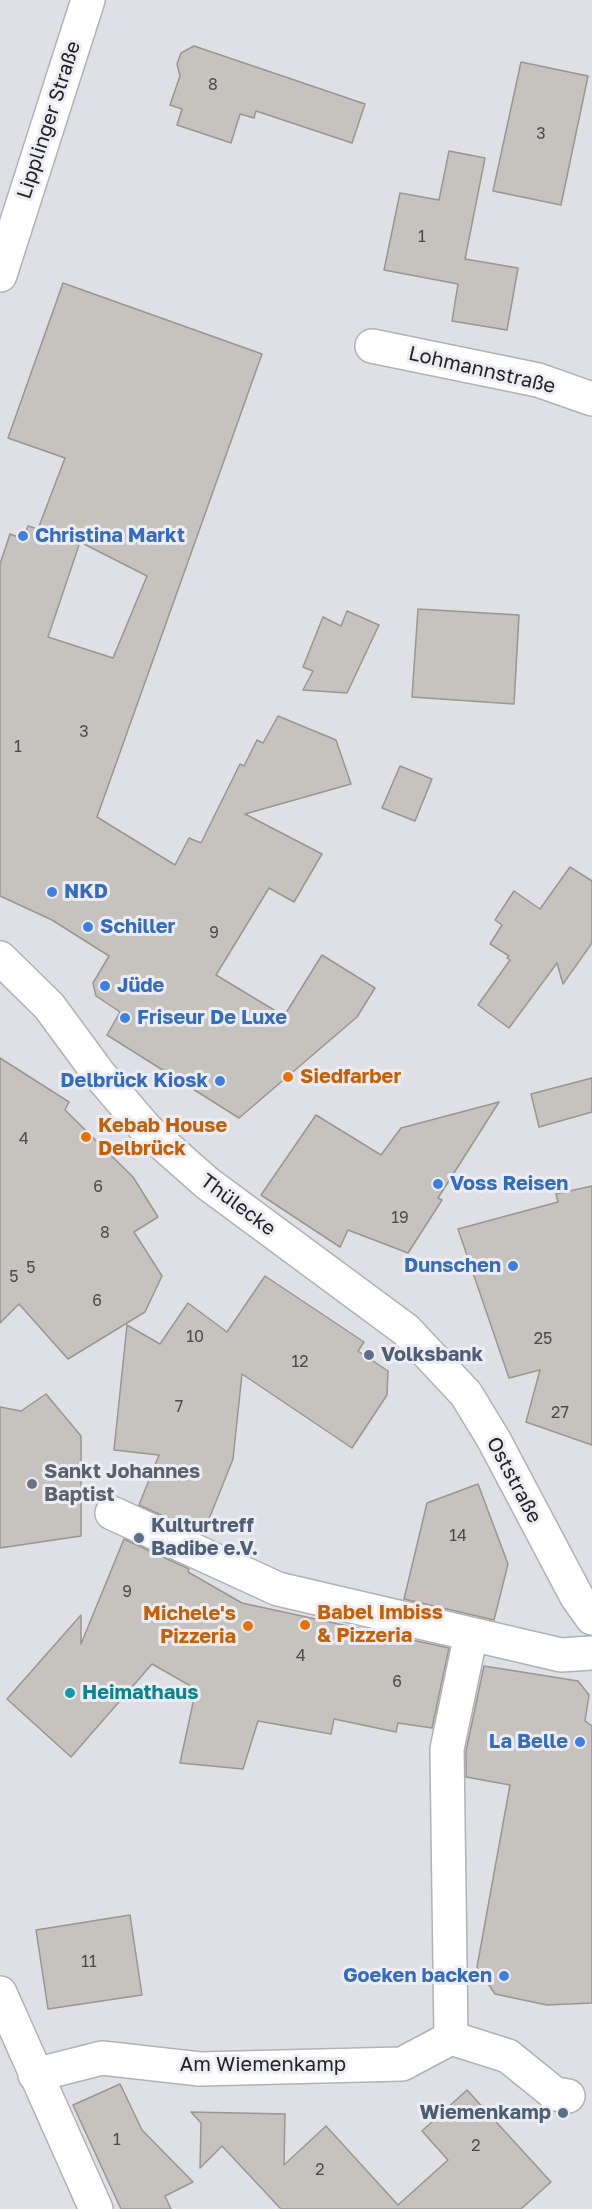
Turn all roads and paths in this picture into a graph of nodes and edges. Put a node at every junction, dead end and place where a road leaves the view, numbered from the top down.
1 (88, 0) edge
2 (0, 275) edge
3 (372, 346) dead end
4 (592, 399) edge
5 (0, 958) edge
6 (425, 1350) joint
7 (112, 1513) dead end
8 (592, 1618) edge
9 (471, 1634) junction
10 (592, 1653) edge
11 (0, 1993) edge
12 (451, 2038) junction
13 (35, 2075) junction
14 (568, 2096) dead end
15 (96, 2209) edge

1 - 2 street, Lipplinger Straße
3 - 4 street, Lohmannstraße
5 - 6 street, Thülecke
6 - 8 street, Oststraße
7 - 9 street
9 - 10 street
9 - 12 street
11 - 13 street
12 - 13 street, Am Wiemenkamp
12 - 14 street
13 - 15 street

